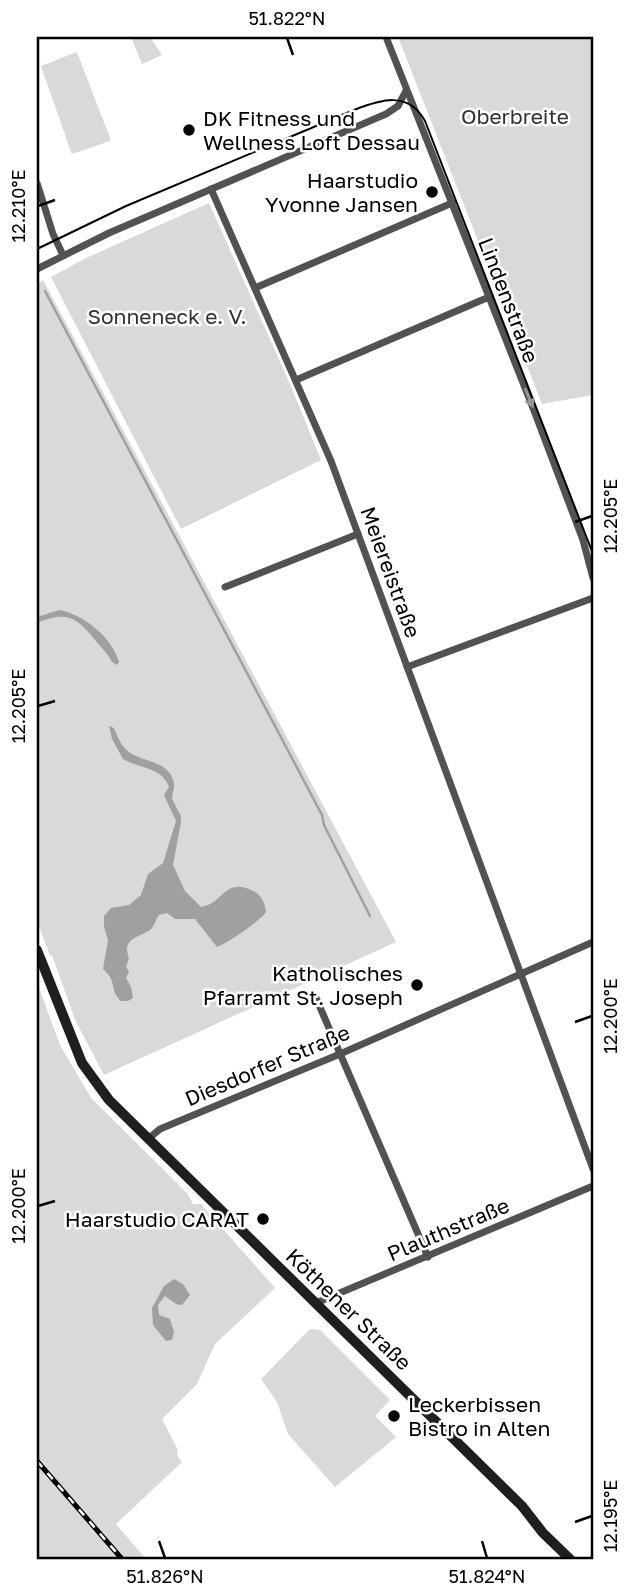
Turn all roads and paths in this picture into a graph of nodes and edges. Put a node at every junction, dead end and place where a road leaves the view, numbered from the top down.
1 (386, 37) edge
2 (406, 92) junction
3 (37, 183) edge
4 (211, 189) junction
5 (452, 203) junction
6 (63, 255) junction
7 (37, 269) edge
8 (255, 288) junction
9 (489, 297) junction
10 (296, 380) junction
11 (358, 534) junction
12 (593, 578) edge
13 (225, 587) dead end
14 (593, 598) edge
15 (407, 667) junction
16 (593, 943) edge
17 (37, 950) edge
18 (520, 973) junction
19 (316, 998) dead end
20 (340, 1054) junction
21 (148, 1139) junction
22 (593, 1169) edge
23 (593, 1186) edge
24 (428, 1257) junction
25 (316, 1303) junction
26 (570, 1559) edge

1 - 2 street, Lindenstraße
2 - 4 street
2 - 5 street, Lindenstraße
3 - 6 street
4 - 6 street
4 - 8 street, Meiereistraße
5 - 8 street
5 - 9 street, Lindenstraße
6 - 7 street
8 - 10 street, Meiereistraße
9 - 10 street
9 -> 12 street, Lindenstraße
10 - 11 street, Meiereistraße
11 - 13 street
11 - 15 street, Meiereistraße
14 - 15 street
15 - 18 street, Meiereistraße
16 - 18 street, Diesdorfer Straße
17 - 21 main road, Köthener Straße
18 - 20 street, Diesdorfer Straße
18 - 22 street, Meiereistraße
19 - 20 street
20 - 21 street, Diesdorfer Straße
20 - 24 street
21 - 25 main road, Köthener Straße
23 - 24 street, Plauthstraße
24 - 25 street, Plauthstraße
25 - 26 main road, Köthener Straße

